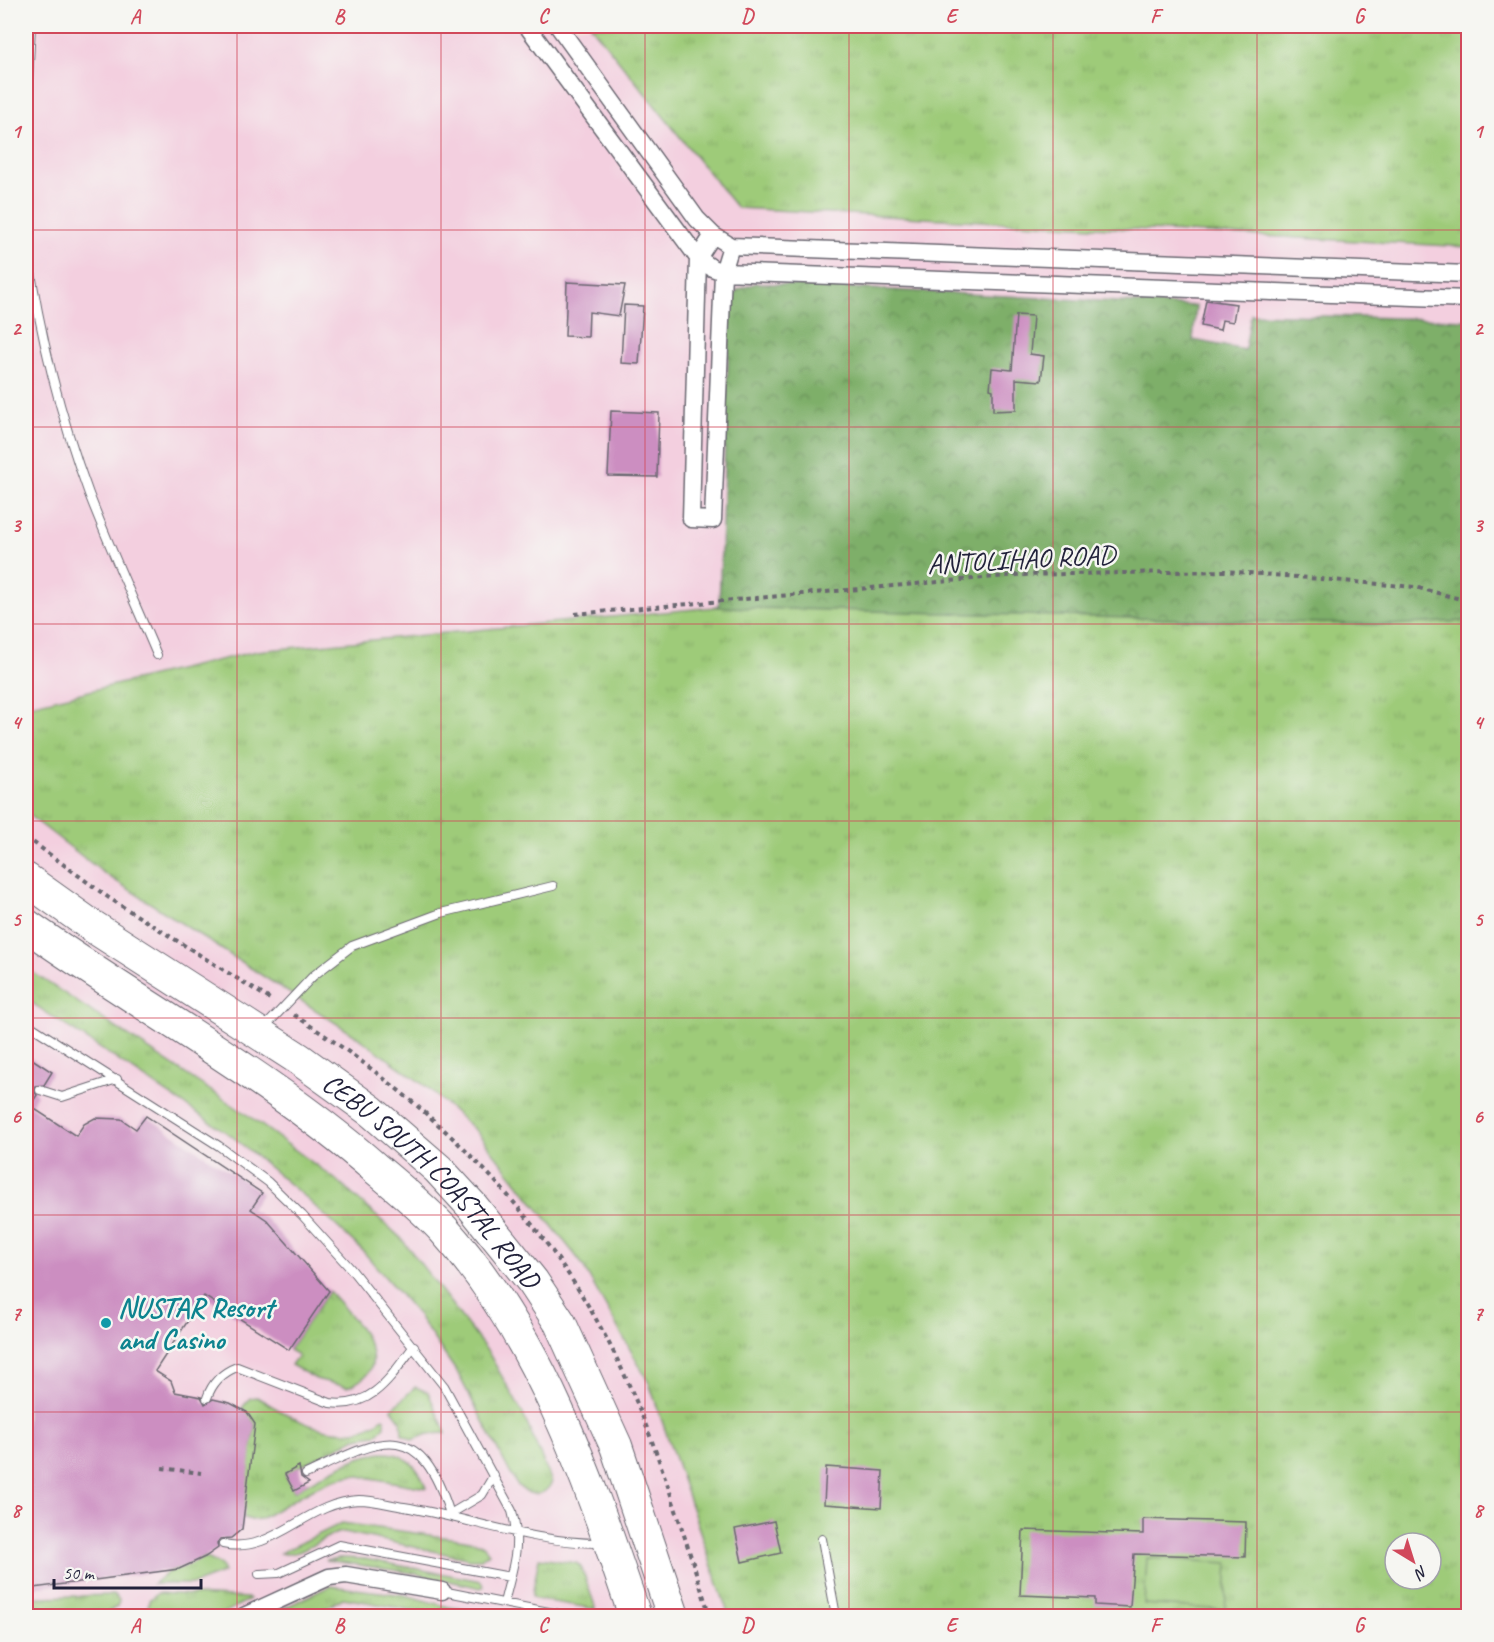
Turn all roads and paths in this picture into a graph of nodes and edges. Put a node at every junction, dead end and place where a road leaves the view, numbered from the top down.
1 (31, 26) edge
2 (527, 26) edge
3 (558, 26) edge
4 (26, 116) edge
5 (713, 235) junction
6 (26, 241) edge
7 (731, 246) junction
8 (698, 258) junction
9 (723, 272) junction
10 (1468, 274) edge
11 (1468, 299) edge
12 (1468, 601) edge
13 (575, 614) dead end
14 (157, 655) dead end
15 (26, 879) edge
16 (553, 886) dead end
17 (26, 926) edge
18 (26, 1023) edge
19 (259, 1034) junction
20 (117, 1079) junction
21 (40, 1090) dead end
22 (414, 1346) junction
23 (207, 1398) dead end
24 (162, 1468) dead end
25 (201, 1473) dead end
26 (306, 1474) dead end
27 (494, 1475) junction
28 (450, 1515) junction
29 (518, 1531) junction
30 (822, 1539) dead end
31 (609, 1543) junction
32 (223, 1544) dead end
33 (259, 1574) dead end
34 (510, 1577) junction
35 (442, 1591) joint
36 (504, 1603) junction
37 (634, 1616) edge
38 (244, 1617) edge
39 (569, 1617) edge
40 (673, 1617) edge
41 (836, 1617) edge

1 - 4 lane
2 - 8 street
3 - 5 street
5 - 7 street
5 - 8 street
6 - 14 lane
7 - 9 street
7 - 10 street
8 - 9 street
8 - 9 street
9 - 11 street
12 - 13 path, ANTOLIHAO ROAD
15 - 19 highway, CEBU SOUTH COASTAL ROAD
16 - 19 lane
17 - 31 highway, CEBU SOUTH COASTAL ROAD
18 - 20 lane
19 - 40 highway, CEBU SOUTH COASTAL ROAD
20 - 21 lane
20 - 22 lane
22 - 23 lane
22 - 27 lane
24 - 25 path
26 - 28 lane
27 - 28 lane
27 - 29 lane
28 - 29 lane
28 - 32 lane
29 - 31 lane
29 - 34 lane
30 - 41 lane
31 - 37 highway, CEBU SOUTH COASTAL ROAD
33 - 34 lane
34 - 36 lane
35 - 36 lane
35 - 38 street
36 - 39 lane

